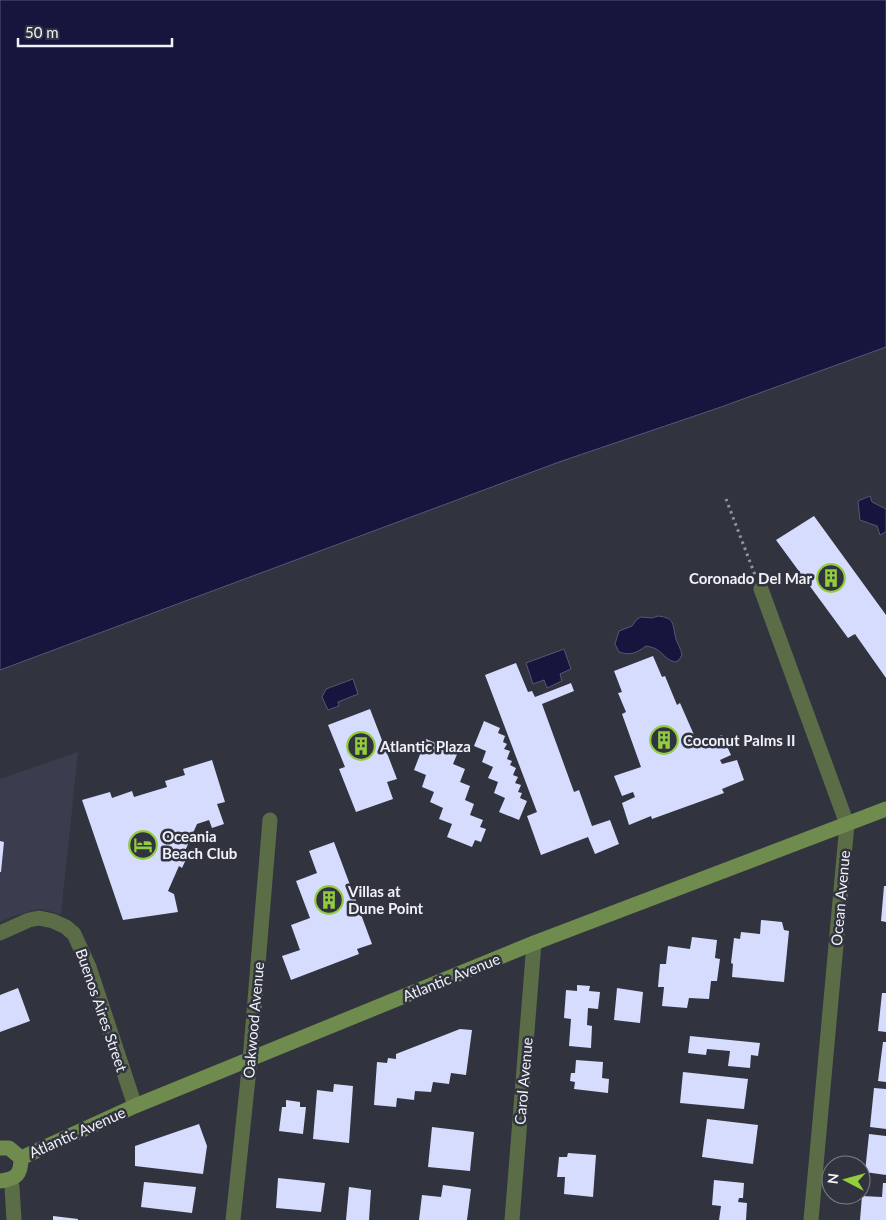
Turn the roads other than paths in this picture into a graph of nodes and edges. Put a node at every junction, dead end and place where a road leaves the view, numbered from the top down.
1 (761, 589) road end
2 (886, 809) edge
3 (270, 820) dead end
4 (847, 824) junction
5 (0, 933) edge
6 (534, 943) junction
7 (250, 1060) junction
8 (135, 1106) junction
9 (0, 1148) edge
10 (21, 1158) junction
11 (5, 1181) edge
12 (14, 1220) edge
13 (233, 1220) edge
14 (512, 1220) edge
15 (812, 1220) edge

1 - 4 street, Ocean Avenue
2 - 4 street, Atlantic Avenue
3 - 7 street, Oakwood Avenue
4 - 6 street, Atlantic Avenue
4 - 15 street, Ocean Avenue
5 - 8 street, Buenos Aires Street
6 - 7 street, Atlantic Avenue
6 - 14 street, Carol Avenue
7 - 8 street, Atlantic Avenue
7 - 13 street, Oakwood Avenue
8 - 10 street, Atlantic Avenue
9 - 10 street
10 - 11 street
11 - 12 street

